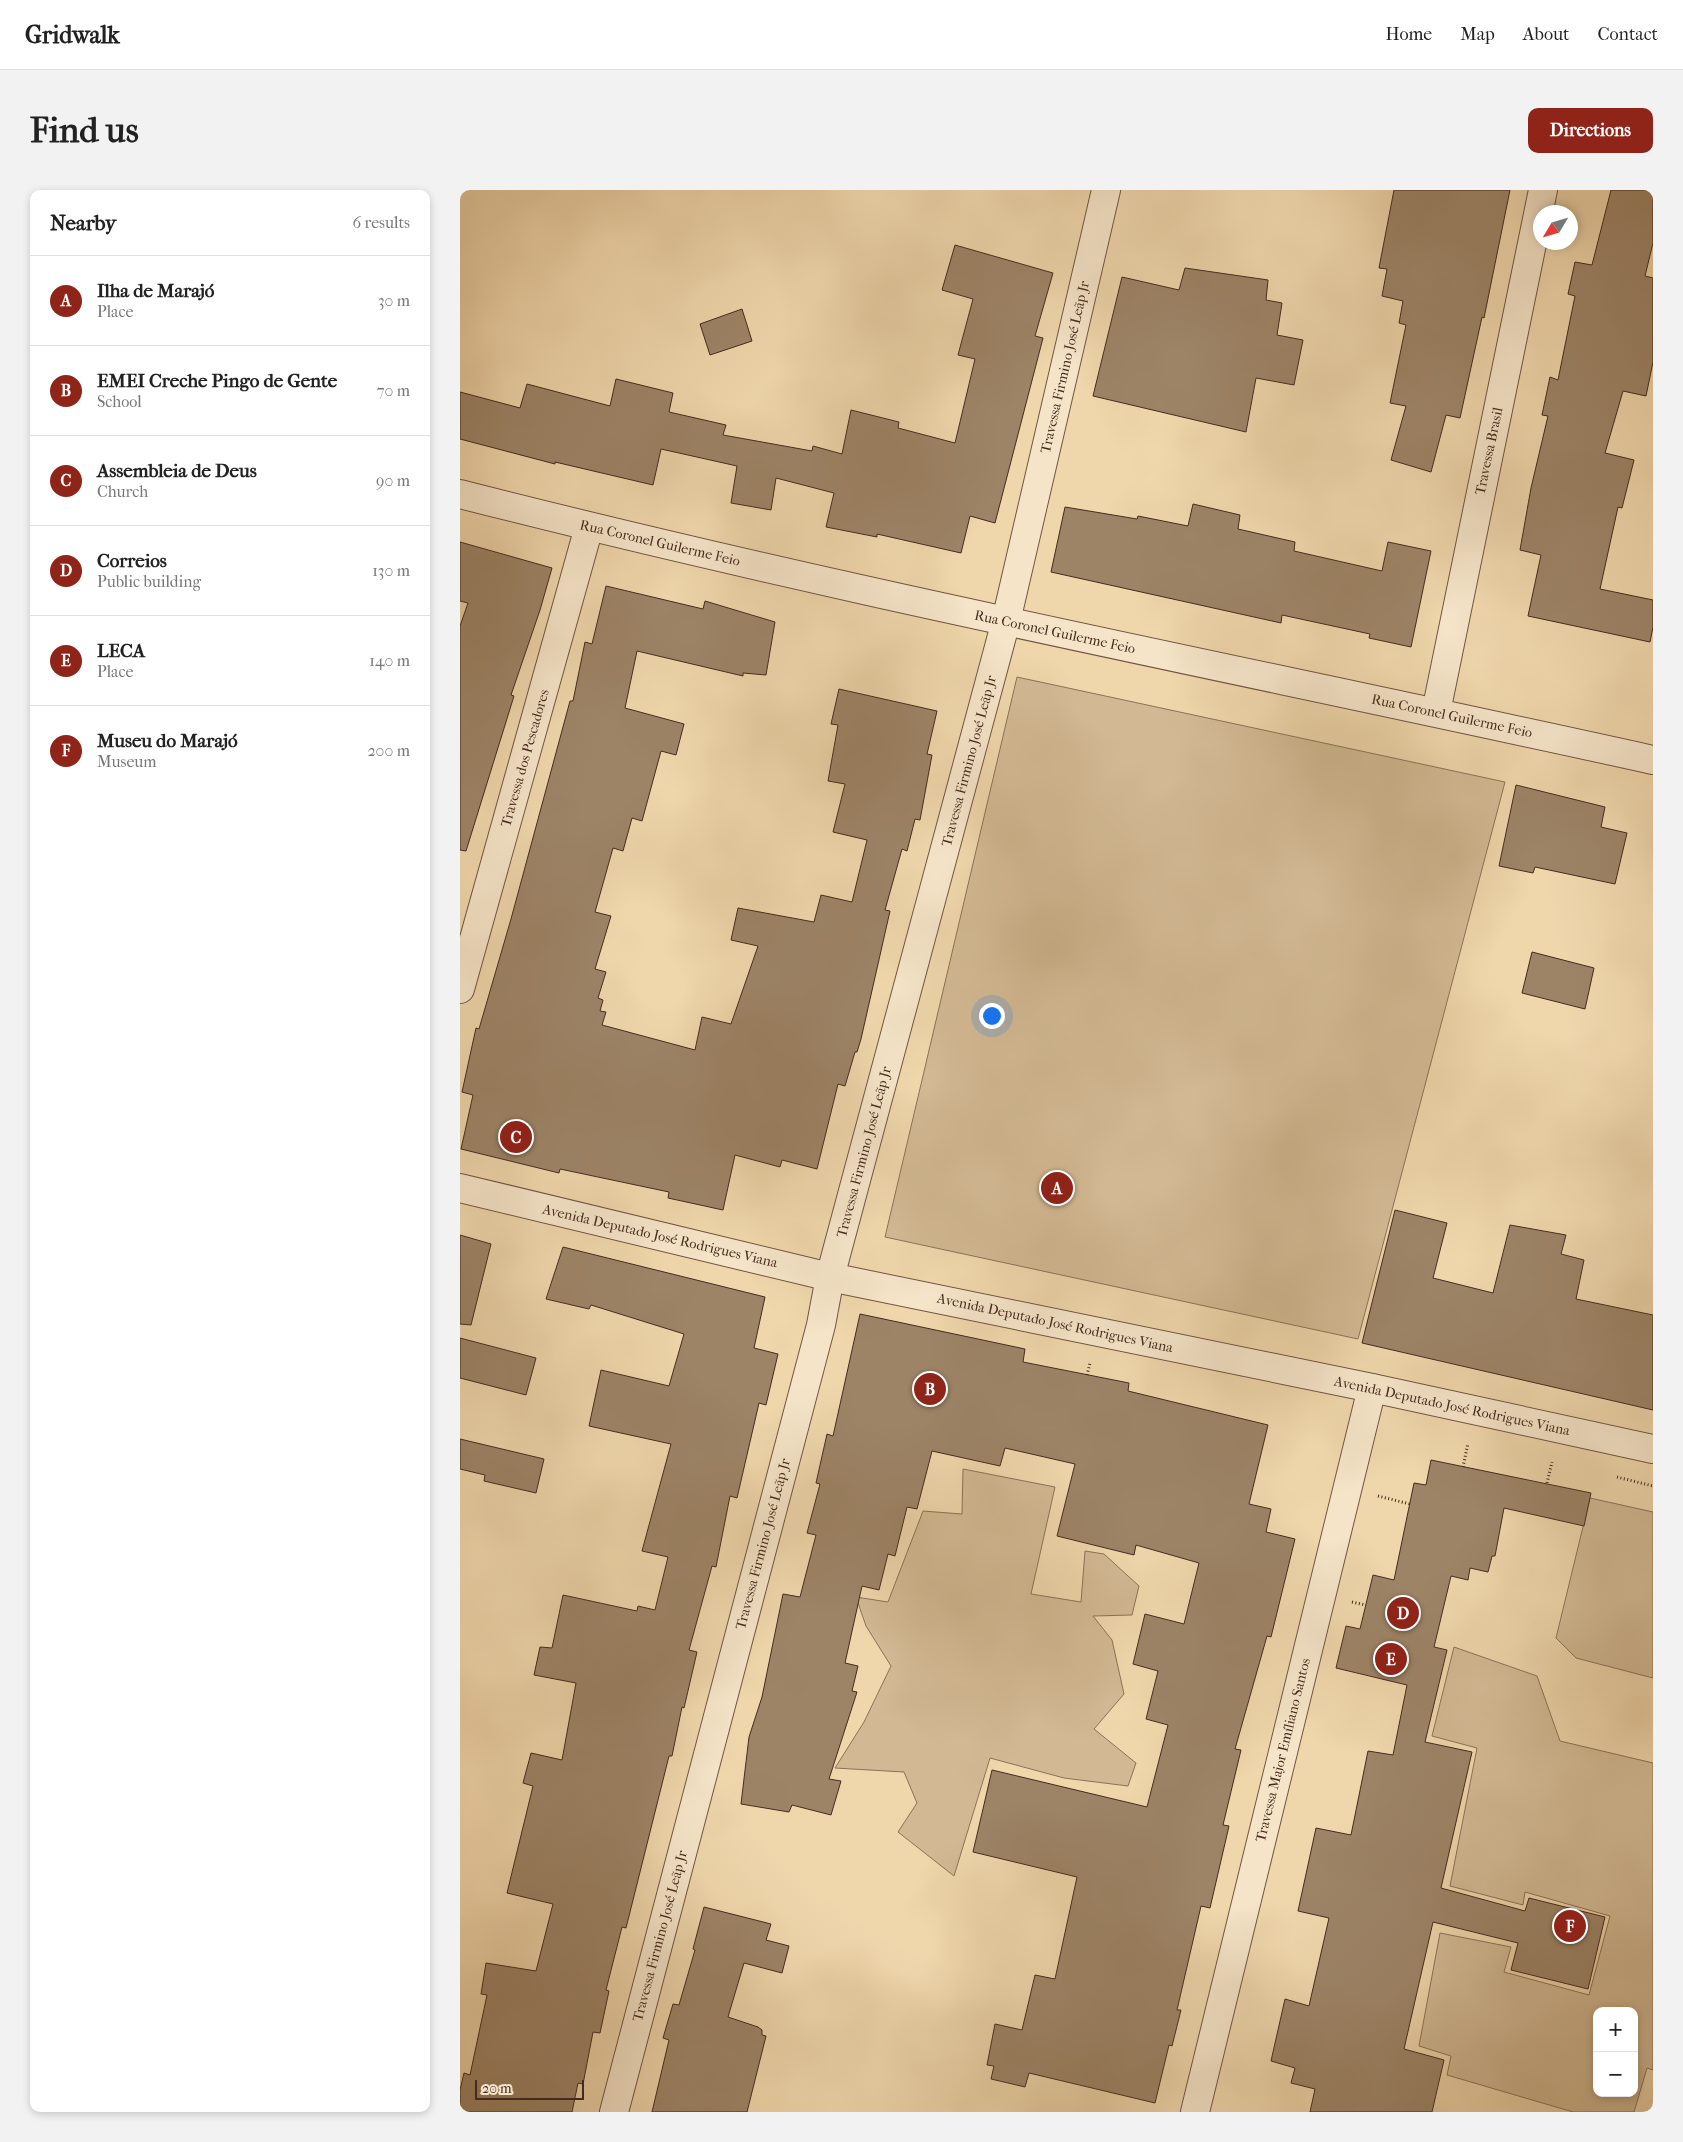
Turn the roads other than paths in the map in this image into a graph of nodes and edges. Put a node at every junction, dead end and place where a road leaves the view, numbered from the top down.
1 (1106, 190) edge
2 (1543, 190) edge
3 (460, 494) edge
4 (589, 527) junction
5 (1006, 621) junction
6 (1436, 712) junction
7 (1653, 760) edge
8 (460, 989) edge
9 (460, 1188) edge
10 (830, 1277) junction
11 (1372, 1388) junction
12 (1653, 1449) edge
13 (614, 2112) edge
14 (1195, 2112) edge

1 - 5 street, Travessa Firmino José Leãp Jr
2 - 6 street, Travessa Brasil
3 - 4 street, Rua Coronel Guilerme Feio
4 - 5 street, Rua Coronel Guilerme Feio
4 - 8 street, Travessa dos Pescadores
5 - 6 street, Rua Coronel Guilerme Feio
5 - 10 street, Travessa Firmino José Leãp Jr
6 - 7 street, Rua Coronel Guilerme Feio
9 - 10 street, Avenida Deputado José Rodrigues Viana
10 - 11 street, Avenida Deputado José Rodrigues Viana
10 - 13 street, Travessa Firmino José Leãp Jr
11 - 12 street, Avenida Deputado José Rodrigues Viana
11 - 14 street, Travessa Major Emíliano Santos

